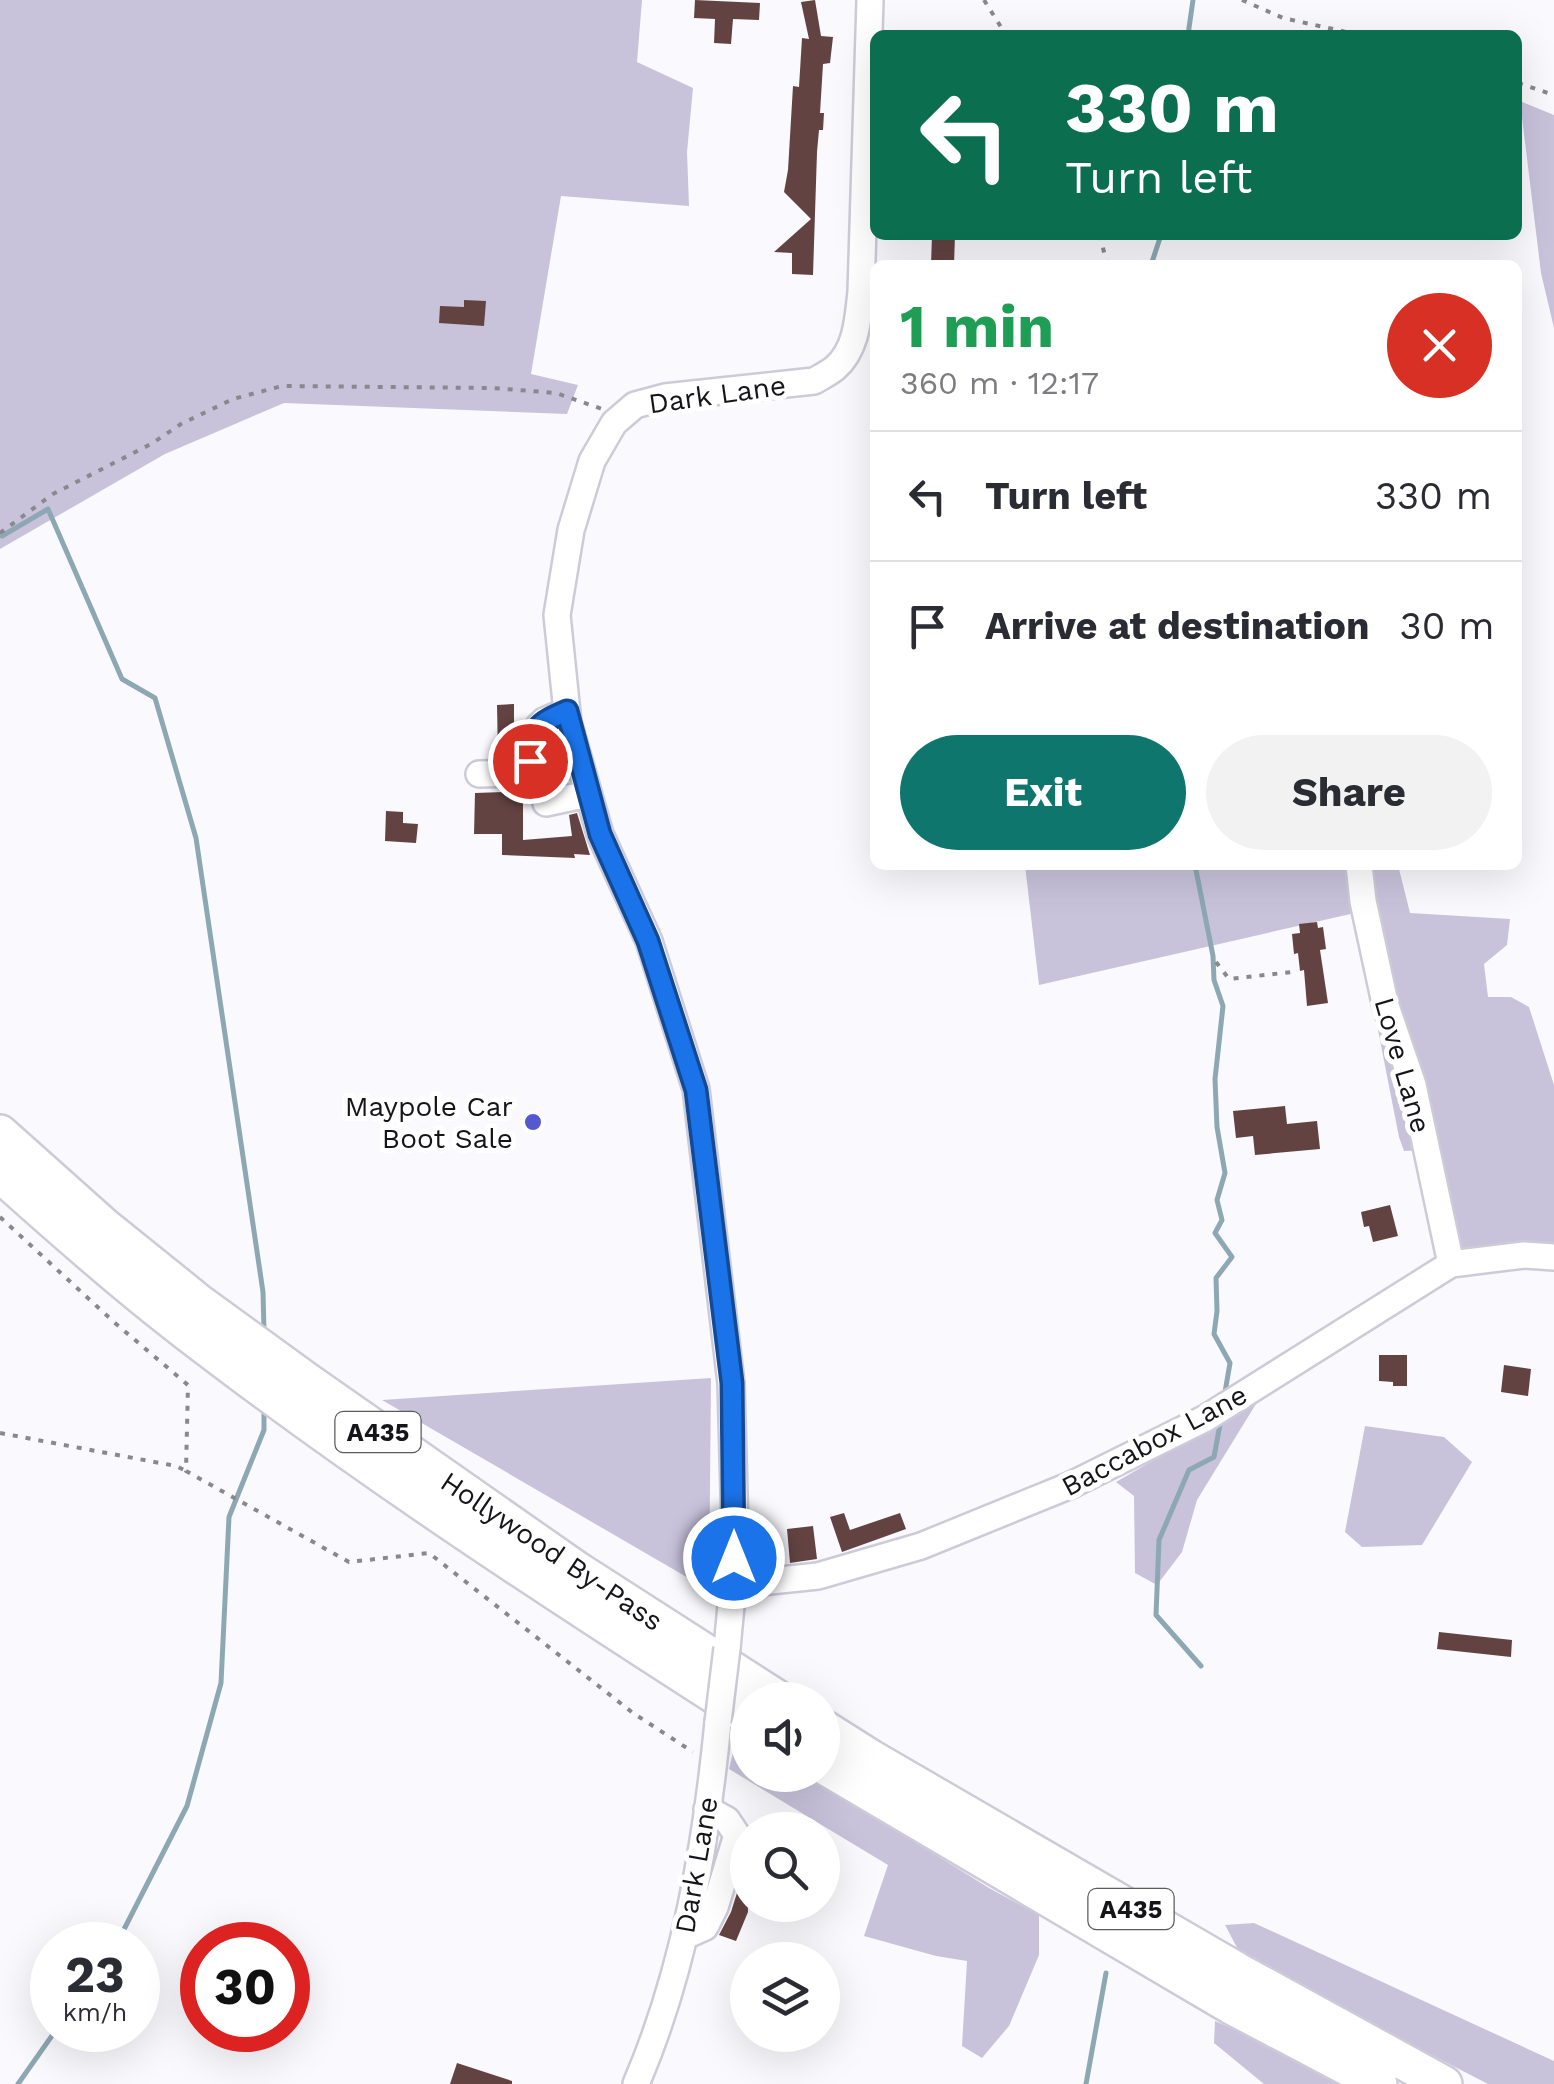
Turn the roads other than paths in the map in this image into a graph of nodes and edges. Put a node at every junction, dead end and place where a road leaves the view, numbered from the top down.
1 (870, 0) edge
2 (567, 711) junction
3 (478, 774) dead end
4 (588, 794) junction
5 (546, 803) dead end
6 (1360, 870) edge
7 (0, 1133) edge
8 (0, 1174) edge
9 (1554, 1256) edge
10 (1451, 1264) junction
11 (733, 1585) junction
12 (752, 1682) edge
13 (730, 1691) edge
14 (730, 1719) edge
15 (730, 1725) edge
16 (840, 1738) edge
17 (840, 1776) edge
18 (636, 2084) edge
19 (1379, 2084) edge
20 (1444, 2084) edge

1 - 2 street, Dark Lane
2 - 3 street
2 - 4 street, Dark Lane
4 - 5 street
4 - 11 street, Dark Lane
6 - 10 street, Love Lane
7 - 12 highway, Hollywood By-Pass / A435
8 - 14 highway, Hollywood By-Pass / A435
9 - 10 street, Baccabox Lane
10 - 11 street, Baccabox Lane
11 - 13 street, Dark Lane, bridge
15 - 18 street, Dark Lane
16 - 20 highway, A435
17 - 19 highway, A435

